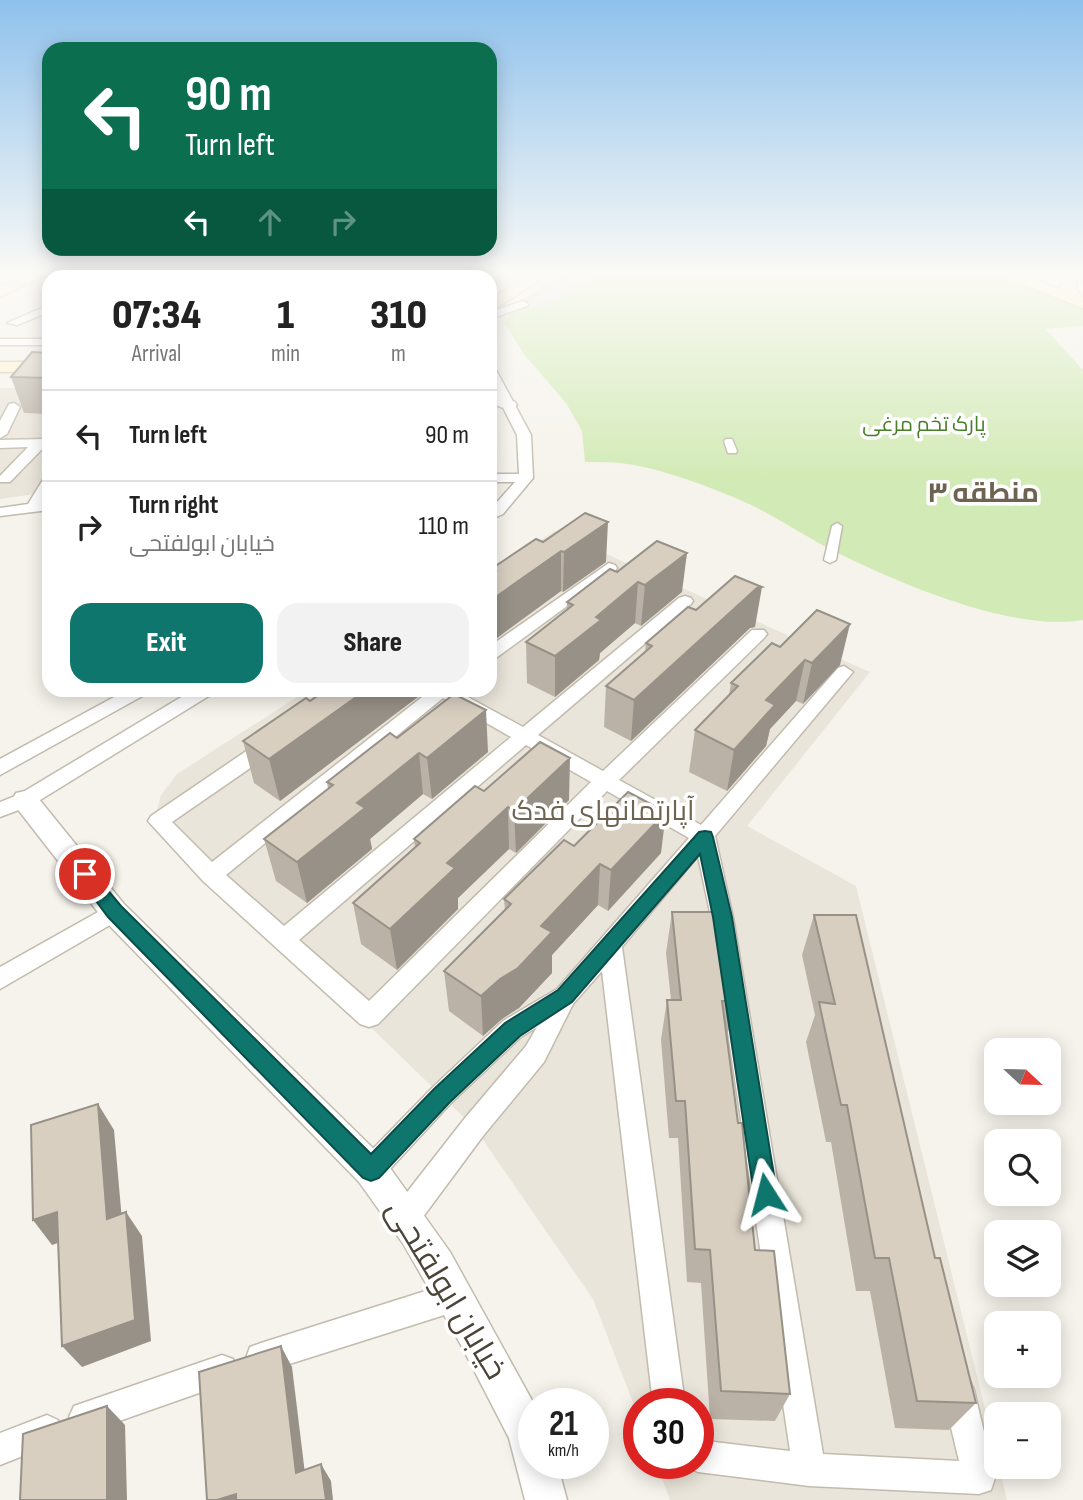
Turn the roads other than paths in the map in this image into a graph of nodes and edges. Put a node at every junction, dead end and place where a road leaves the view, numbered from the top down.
1 (0, 342) edge
2 (42, 342) edge
3 (0, 355) edge
4 (42, 355) edge
5 (0, 367) edge
6 (42, 367) edge
7 (497, 383) edge
8 (497, 400) edge
9 (509, 405) junction
10 (15, 407) edge
11 (0, 434) edge
12 (42, 443) edge
13 (0, 444) edge
14 (42, 445) edge
15 (508, 477) junction
16 (497, 478) edge
17 (526, 478) junction
18 (5, 480) dead end
19 (497, 483) edge
20 (41, 507) edge
21 (0, 512) edge
22 (497, 512) edge
23 (837, 526) dead end
24 (830, 560) dead end
25 (609, 568) edge
26 (685, 601) dead end
27 (758, 634) dead end
28 (497, 649) edge
29 (844, 672) dead end
30 (124, 697) edge
31 (194, 697) edge
32 (433, 697) edge
33 (455, 697) edge
34 (524, 735) junction
35 (282, 736) edge
36 (0, 768) edge
37 (605, 781) junction
38 (12, 805) edge
39 (705, 837) junction
40 (211, 876) junction
41 (114, 912) junction
42 (284, 939) junction
43 (610, 945) junction
44 (0, 979) edge
45 (565, 996) junction
46 (371, 1170) junction
47 (407, 1215) junction
48 (457, 1296) junction
49 (953, 1370) edge
50 (667, 1388) edge
51 (518, 1414) edge
52 (0, 1449) edge
53 (714, 1458) edge
54 (809, 1470) junction
55 (540, 1479) edge
56 (546, 1500) edge

1 - 2 street
3 - 4 main road
5 - 6 main road
7 - 9 street
8 - 9 street
9 - 17 street
10 - 11 street
12 - 13 street
14 - 18 street
15 - 16 street
15 - 17 street
15 - 19 street
17 - 22 street
20 - 21 street
23 - 24 street
25 - 28 street
26 - 34 street
27 - 37 street
29 - 39 street
30 - 36 street
31 - 38 street
32 - 40 street
33 - 34 street
34 - 37 street
34 - 42 street
35 - 40 street
37 - 39 street
37 - 42 street
38 - 41 street, خیابان ابولفتحی
39 - 43 street
39 - 54 street
40 - 42 street
41 - 44 street
41 - 46 street, خیابان ابولفتحی
43 - 45 street
43 - 50 street
45 - 46 street
45 - 47 street
46 - 47 street, خیابان ابولفتحی
47 - 48 street, خیابان ابولفتحی
48 - 51 street, خیابان ابولفتحی
48 - 52 street
49 - 54 street
53 - 54 street
55 - 56 street

